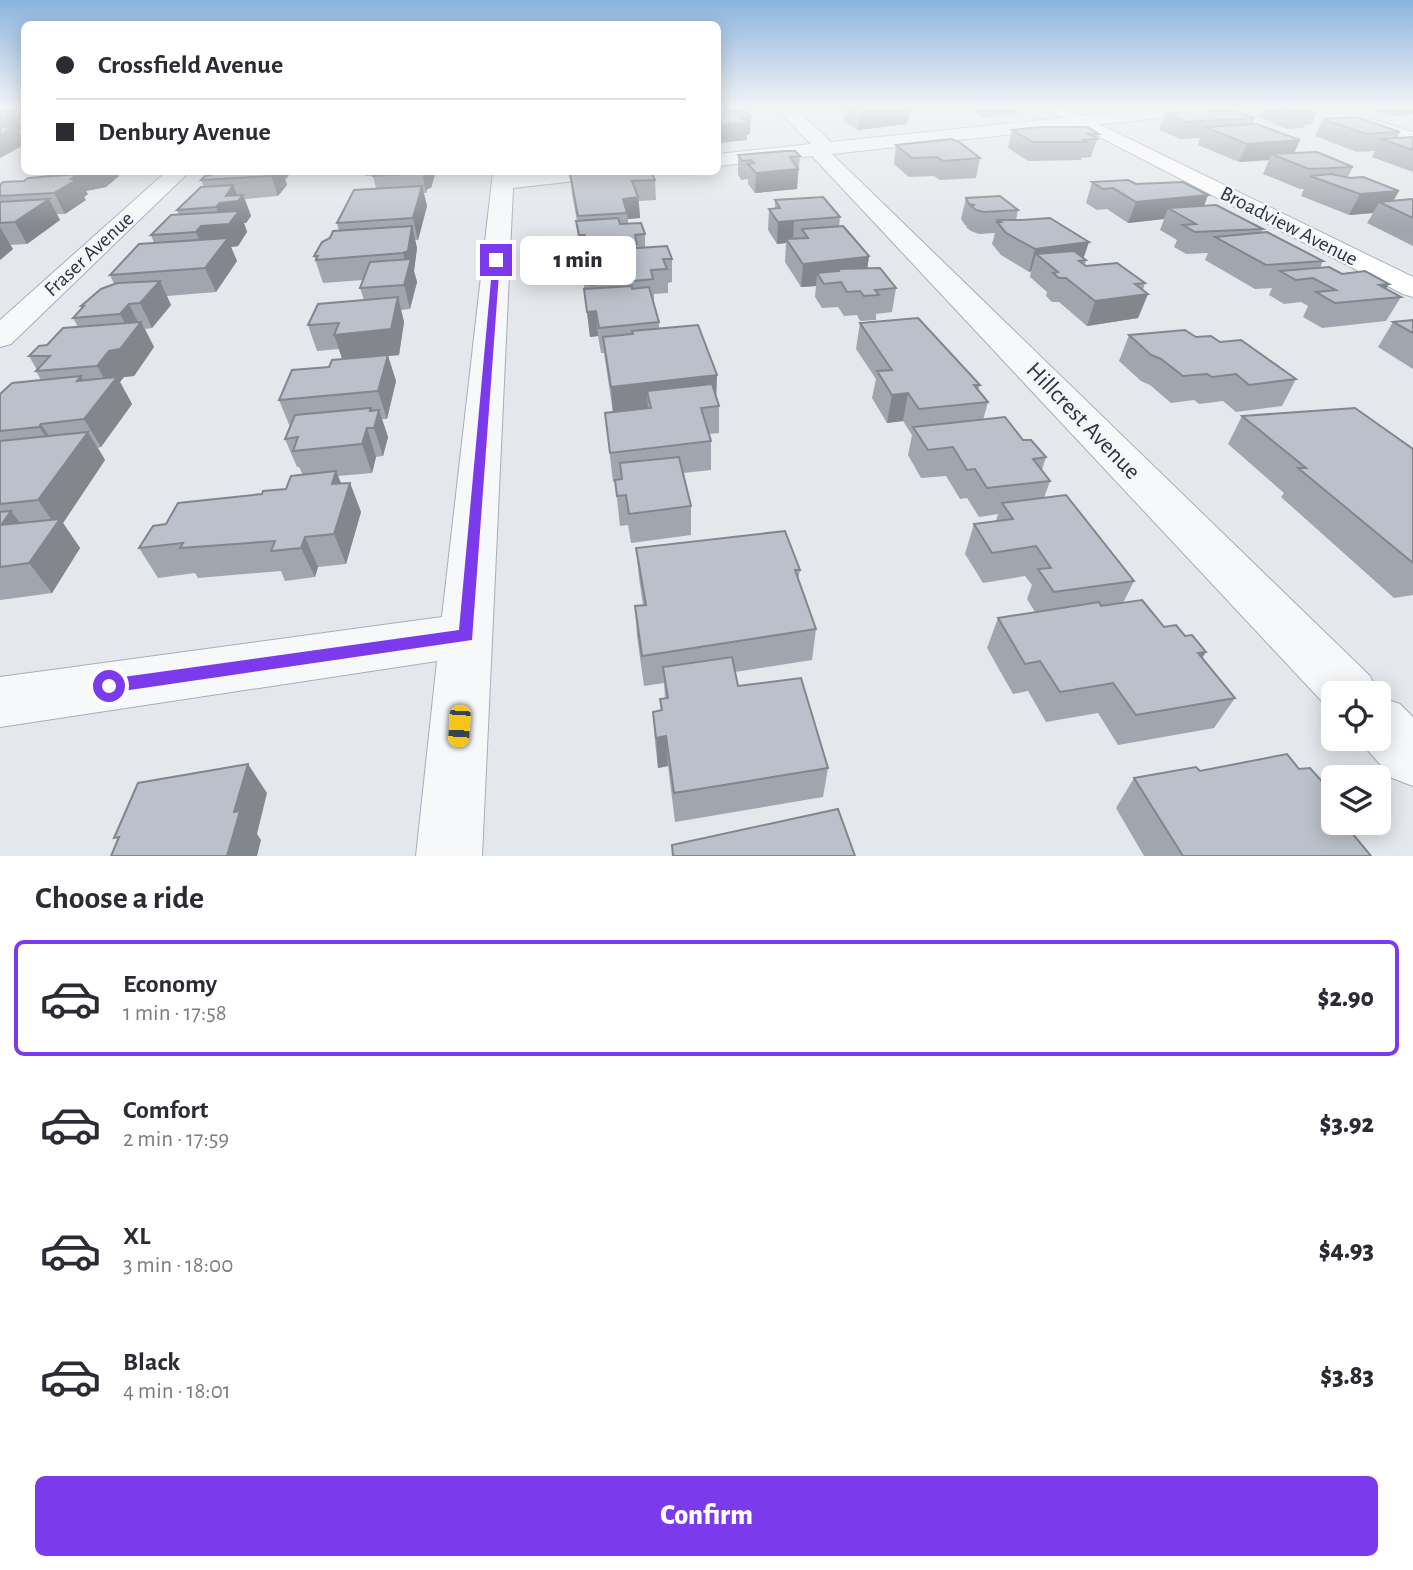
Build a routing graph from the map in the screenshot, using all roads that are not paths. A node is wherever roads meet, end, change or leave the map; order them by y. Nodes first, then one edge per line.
1 (831, 148) edge
2 (1134, 148) edge
3 (821, 149) junction
4 (721, 159) edge
5 (175, 175) edge
6 (543, 175) edge
7 (503, 177) edge
8 (1413, 288) edge
9 (0, 337) edge
10 (467, 635) junction
11 (1338, 681) edge
12 (0, 702) edge
13 (1391, 735) edge
14 (1413, 758) edge
15 (449, 856) edge

1 - 3 street
2 - 8 street, Broadview Avenue
3 - 4 street
3 - 11 street, Hillcrest Avenue
5 - 9 street, Fraser Avenue
6 - 7 street
7 - 10 street
10 - 12 street
10 - 15 street
13 - 14 street

